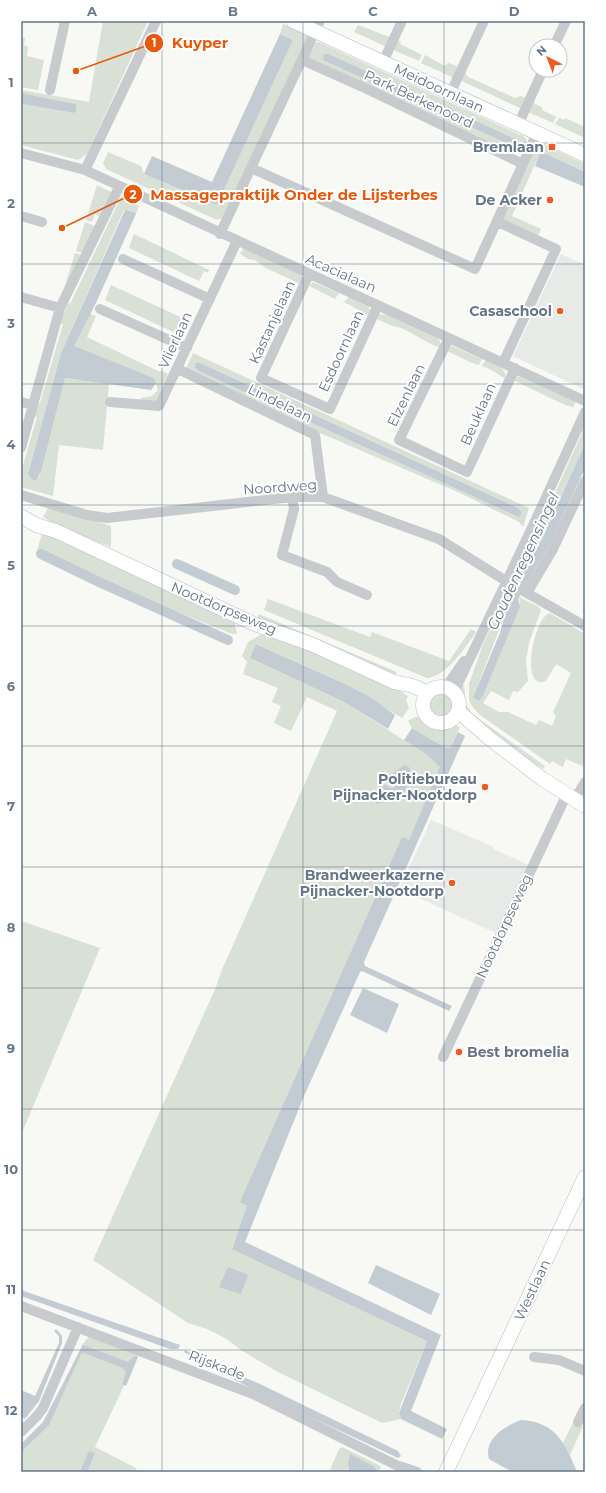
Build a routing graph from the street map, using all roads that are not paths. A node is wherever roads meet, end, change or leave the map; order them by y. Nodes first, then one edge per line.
1 (65, 21) edge
2 (156, 21) edge
3 (293, 21) edge
4 (402, 21) edge
5 (484, 21) edge
6 (566, 21) edge
7 (317, 26) edge
8 (558, 38) edge
9 (302, 60) junction
10 (383, 62) junction
11 (539, 78) edge
12 (50, 90) dead end
13 (450, 94) junction
14 (518, 124) junction
15 (537, 133) junction
16 (21, 153) edge
17 (585, 155) edge
18 (523, 164) junction
19 (252, 168) junction
20 (85, 170) junction
21 (119, 187) junction
22 (21, 216) edge
23 (42, 222) dead end
24 (498, 222) junction
25 (220, 234) junction
26 (237, 241) junction
27 (123, 259) dead end
28 (309, 274) junction
29 (21, 297) edge
30 (210, 299) junction
31 (378, 305) junction
32 (60, 308) junction
33 (100, 309) dead end
34 (448, 338) junction
35 (187, 348) junction
36 (503, 363) junction
37 (515, 368) junction
38 (178, 369) junction
39 (585, 401) edge
40 (21, 402) edge
41 (110, 402) dead end
42 (34, 405) junction
43 (330, 409) joint
44 (585, 412) edge
45 (21, 448) edge
46 (467, 472) joint
47 (585, 481) edge
48 (21, 495) edge
49 (292, 497) junction
50 (323, 498) junction
51 (21, 511) edge
52 (21, 516) edge
53 (56, 531) junction
54 (506, 581) junction
55 (522, 590) junction
56 (367, 595) dead end
57 (585, 626) edge
58 (450, 690) junction
59 (426, 697) junction
60 (455, 715) junction
61 (585, 782) edge
62 (578, 799) edge
63 (443, 1057) dead end
64 (585, 1177) edge
65 (21, 1306) edge
66 (78, 1327) junction
67 (534, 1357) dead end
68 (585, 1371) edge
69 (479, 1402) junction
70 (585, 1408) edge
71 (578, 1422) dead end
72 (21, 1432) edge
73 (396, 1465) junction
74 (403, 1472) edge
75 (417, 1472) edge
76 (446, 1472) edge
77 (456, 1472) edge

1 - 12 street
2 - 20 street
3 - 7 main road, Meidoornlaan
4 - 10 street
5 - 13 street
6 - 8 street
7 - 9 street
7 - 10 main road, Meidoornlaan
9 - 18 street, Park Berkenoord
9 - 19 street
10 - 13 main road, Meidoornlaan
11 - 14 street
13 - 14 main road, Meidoornlaan
14 - 15 main road, Meidoornlaan
15 - 17 main road, Meidoornlaan
15 - 18 street
16 - 20 street, Acacialaan
18 - 24 street
19 - 24 street
19 - 25 street
20 - 21 street, Acacialaan
21 - 25 street, Acacialaan
21 - 32 street
22 - 23 street
24 - 36 street
25 - 26 street, Acacialaan
26 - 28 street, Acacialaan
26 - 30 street, Vlierlaan
27 - 30 street
28 - 31 street, Acacialaan
28 - 43 street, Kastanjelaan
29 - 32 street
30 - 35 street, Vlierlaan
31 - 34 street, Acacialaan
31 - 43 street, Esdoornlaan
32 - 42 street
33 - 35 street
34 - 36 street, Acacialaan
34 - 46 street, Elzenlaan
35 - 38 street, Vlierlaan
36 - 37 street, Acacialaan
37 - 39 street, Acacialaan
37 - 46 street, Beuklaan
38 - 41 street, Vlierlaan
38 - 50 street, Lindelaan
40 - 42 street
42 - 45 street
44 - 54 street
47 - 55 street
48 - 49 street, Noordweg
49 - 50 street, Noordweg
49 - 56 street
50 - 54 street, Noordweg
51 - 53 main road, Nootdorpseweg
52 - 53 main road, Nootdorpseweg
53 - 59 main road, Nootdorpseweg
54 - 55 street, Noordweg
54 - 58 street
55 - 57 street, Noordweg
58 - 59 main road
58 - 60 main road
59 - 60 main road
60 - 62 main road
61 - 62 street, Nootdorpseweg
62 - 63 street, Nootdorpseweg
64 - 69 main road, Westlaan
65 - 66 street, Rijskade
66 - 72 street
66 - 73 street, Rijskade
67 - 68 street
69 - 76 main road, Westlaan
69 - 77 main road, Westlaan
70 - 71 street
73 - 74 street, Rijskade
73 - 75 street, Rijskade

